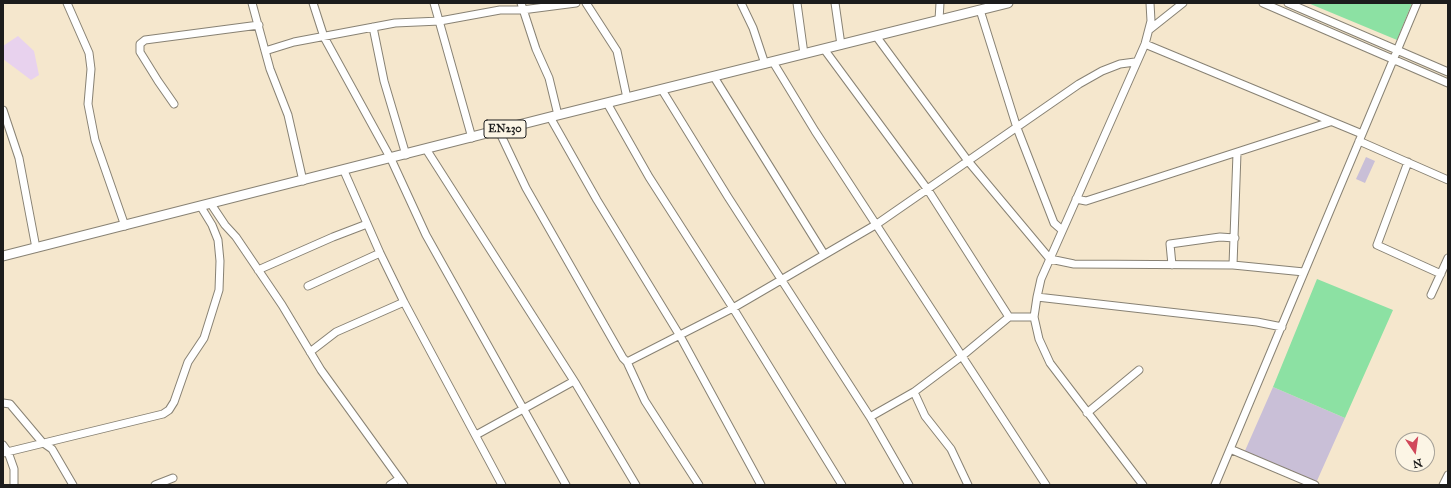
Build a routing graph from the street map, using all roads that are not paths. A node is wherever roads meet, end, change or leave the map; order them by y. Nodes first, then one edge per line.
1 (67, 3) edge
2 (252, 3) edge
3 (313, 3) edge
4 (434, 3) edge
5 (576, 3) edge
6 (586, 3) edge
7 (741, 3) edge
8 (797, 3) edge
9 (835, 3) edge
10 (940, 3) edge
11 (1008, 3) edge
12 (1150, 3) edge
13 (1183, 3) edge
14 (1263, 3) edge
15 (1288, 3) edge
16 (1417, 3) edge
17 (1273, 4) edge
18 (522, 7) edge
19 (980, 10) junction
20 (939, 20) junction
21 (440, 21) junction
22 (259, 25) junction
23 (373, 27) junction
24 (1149, 30) junction
25 (876, 36) junction
26 (324, 37) junction
27 (1145, 44) junction
28 (841, 45) junction
29 (824, 49) junction
30 (1397, 50) junction
31 (265, 51) junction
32 (804, 54) junction
33 (1393, 59) junction
34 (1135, 62) junction
35 (769, 63) junction
36 (1448, 72) edge
37 (714, 77) junction
38 (1448, 83) edge
39 (662, 90) junction
40 (627, 98) junction
41 (608, 103) junction
42 (174, 104) dead end
43 (3, 110) edge
44 (554, 116) junction
45 (4, 119) edge
46 (1330, 122) junction
47 (1017, 128) junction
48 (499, 131) junction
49 (472, 138) junction
50 (1360, 138) junction
51 (426, 149) junction
52 (1237, 153) junction
53 (406, 155) junction
54 (391, 159) junction
55 (968, 161) junction
56 (1408, 162) junction
57 (344, 171) junction
58 (1448, 180) edge
59 (303, 181) junction
60 (928, 190) junction
61 (1076, 199) junction
62 (212, 204) junction
63 (201, 207) junction
64 (368, 224) junction
65 (877, 224) junction
66 (125, 226) junction
67 (1062, 230) junction
68 (1235, 238) junction
69 (36, 248) junction
70 (380, 252) junction
71 (824, 254) junction
72 (3, 256) edge
73 (1448, 258) edge
74 (1050, 259) junction
75 (1172, 265) junction
76 (1234, 265) junction
77 (258, 270) junction
78 (1304, 272) junction
79 (1441, 274) junction
80 (782, 280) junction
81 (308, 286) dead end
82 (1431, 295) dead end
83 (1036, 297) junction
84 (404, 302) junction
85 (733, 308) junction
86 (1009, 317) junction
87 (1034, 317) junction
88 (1282, 327) junction
89 (680, 336) junction
90 (310, 352) junction
91 (962, 356) junction
92 (627, 362) junction
93 (1139, 370) dead end
94 (574, 381) junction
95 (914, 392) junction
96 (3, 403) edge
97 (522, 408) junction
98 (1087, 413) junction
99 (870, 417) junction
100 (476, 435) junction
101 (42, 442) junction
102 (3, 445) edge
103 (1230, 449) junction
104 (6, 452) edge
105 (1448, 475) edge
106 (173, 478) dead end
107 (399, 479) junction
108 (14, 485) edge
109 (73, 485) edge
110 (155, 485) edge
111 (390, 485) edge
112 (404, 485) edge
113 (502, 485) edge
114 (566, 485) edge
115 (636, 485) edge
116 (699, 485) edge
117 (762, 485) edge
118 (842, 485) edge
119 (909, 485) edge
120 (968, 485) edge
121 (1046, 485) edge
122 (1143, 485) edge
123 (1215, 485) edge
124 (1315, 485) edge
125 (1443, 485) edge

1 - 66 street
2 - 22 street
3 - 26 street
4 - 21 street
5 - 18 street
6 - 40 street
7 - 35 street
8 - 32 street
9 - 28 street
10 - 20 street
11 - 19 main road, EN230
12 - 24 street
13 - 24 street
14 - 17 street
15 - 30 street
16 - 30 street
17 - 33 street
18 - 21 street
18 - 44 street
19 - 20 main road, EN230
19 - 47 street
20 - 25 main road, EN230
21 - 23 street
21 - 49 street
22 - 31 street
22 - 42 street
23 - 26 street
23 - 53 street
24 - 27 street
25 - 28 main road, EN230
25 - 55 street
26 - 31 street
26 - 54 street
27 - 34 street
27 - 46 street
28 - 29 main road, EN230
29 - 32 main road, EN230
29 - 60 street
30 - 33 street
30 - 36 street
31 - 59 street
32 - 35 main road, EN230
33 - 38 street
33 - 50 street
34 - 47 street
34 - 61 street
35 - 37 main road, EN230
35 - 65 street
37 - 39 main road, EN230
37 - 71 street
39 - 40 main road, EN230
39 - 80 street
40 - 41 main road, EN230
41 - 44 main road, EN230
41 - 85 street
43 - 45 street
44 - 48 main road, EN230
44 - 89 street
45 - 69 street
46 - 50 street
46 - 52 street
47 - 55 street
47 - 67 street
48 - 49 main road, EN230
48 - 92 street
49 - 51 main road, EN230
50 - 56 street
50 - 78 street
51 - 53 main road, EN230
51 - 94 street
52 - 61 street
52 - 68 street
53 - 54 main road, EN230
54 - 57 main road, EN230
54 - 97 street
55 - 60 street
55 - 74 street
56 - 58 street
56 - 79 street
57 - 59 main road, EN230
57 - 64 street
59 - 62 main road, EN230
60 - 65 street
60 - 86 street
61 - 67 street
62 - 63 main road, EN230
62 - 77 street
63 - 66 main road, EN230
63 - 101 street
64 - 70 street
64 - 77 street
65 - 71 street
65 - 91 street
66 - 69 main road, EN230
67 - 74 street
68 - 75 street
68 - 76 street
69 - 72 main road, EN230
70 - 81 street
70 - 84 street
71 - 80 street
73 - 79 street
74 - 75 street
74 - 83 street
75 - 76 street
76 - 78 street
77 - 90 street
78 - 88 street
79 - 82 street
80 - 85 street
80 - 99 street
83 - 87 street
83 - 88 street
84 - 90 street
84 - 100 street
85 - 89 street
85 - 118 street
86 - 87 street
86 - 91 street
87 - 98 street
88 - 103 street
89 - 92 street
89 - 117 street
90 - 107 street
91 - 95 street
91 - 121 street
92 - 116 street
93 - 98 street
94 - 97 street
94 - 115 street
95 - 99 street
95 - 120 street
96 - 101 street
97 - 100 street
97 - 114 street
98 - 122 street
99 - 119 street
100 - 113 street
101 - 104 street
101 - 109 street
102 - 104 street
103 - 123 street
103 - 124 street
104 - 108 street
105 - 125 street
106 - 110 street
107 - 111 street
107 - 112 street

